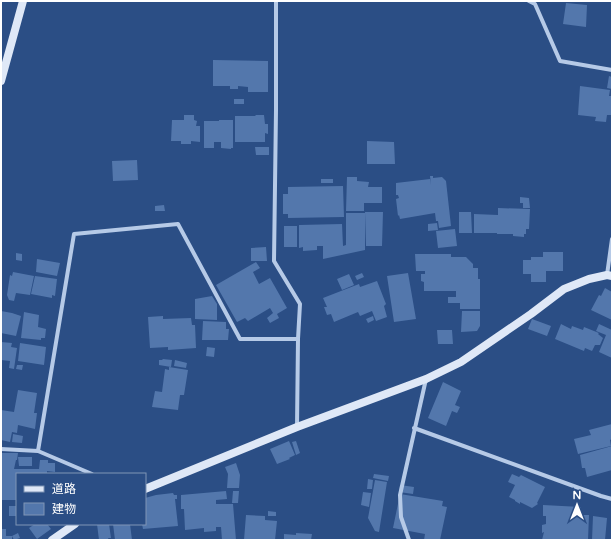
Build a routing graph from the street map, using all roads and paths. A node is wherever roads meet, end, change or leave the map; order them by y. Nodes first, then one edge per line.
1 (23, 1) edge
2 (276, 1) edge
3 (529, 1) edge
4 (612, 70) edge
5 (1, 81) edge
6 (612, 239) edge
7 (609, 276) edge
8 (298, 339) junction
9 (426, 379) junction
10 (296, 426) junction
11 (414, 428) junction
12 (1, 449) edge
13 (38, 451) junction
14 (90, 473) edge
15 (146, 489) edge
16 (612, 498) edge
17 (74, 525) edge
18 (52, 540) edge
19 (409, 540) edge

1 - 5 street
2 - 8 street
3 - 4 street
6 - 7 street
7 - 9 street
8 - 10 street
8 - 13 street
9 - 10 street
9 - 11 street
10 - 15 street
11 - 16 street
11 - 19 street
12 - 13 street
13 - 14 street
17 - 18 street

